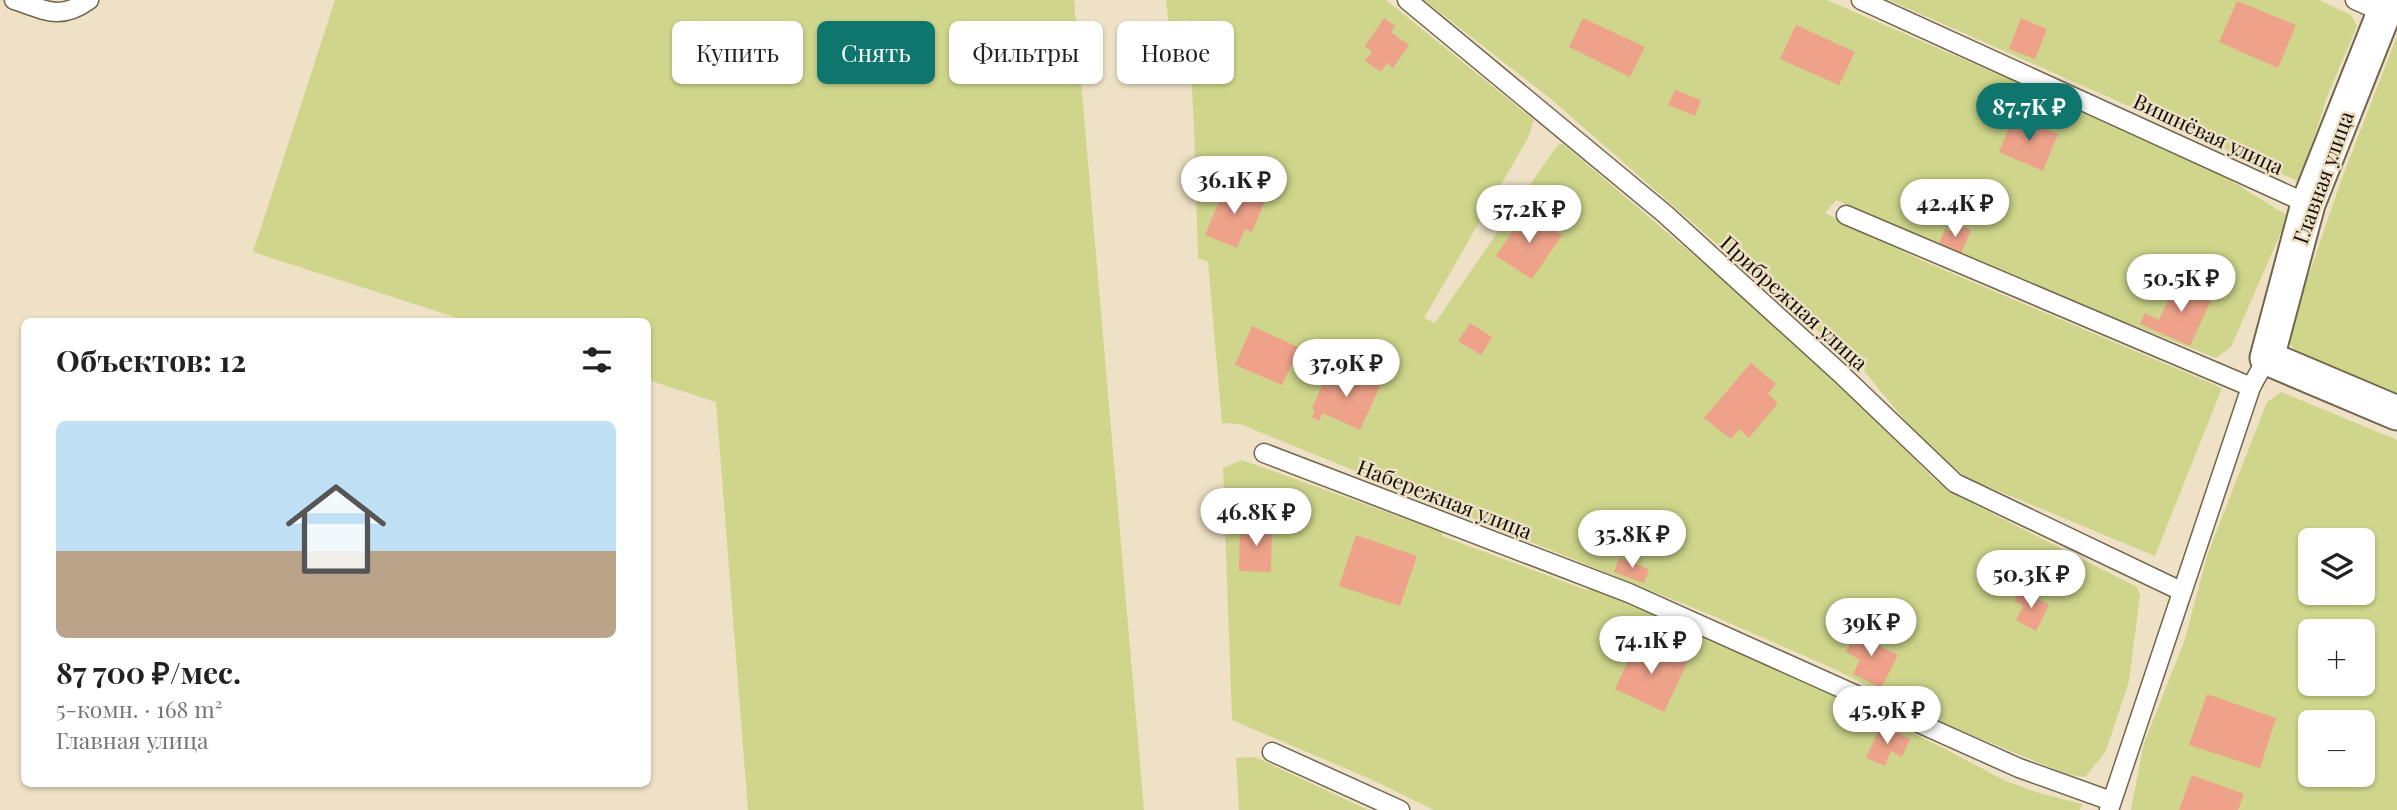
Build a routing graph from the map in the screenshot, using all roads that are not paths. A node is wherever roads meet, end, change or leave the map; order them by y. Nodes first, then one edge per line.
1 (14, 0) edge
2 (89, 0) edge
3 (1408, 0) edge
4 (1861, 0) edge
5 (2376, 4) edge
6 (2308, 204) junction
7 (1846, 215) dead end
8 (2267, 358) junction
9 (2251, 387) junction
10 (2397, 413) edge
11 (1264, 453) dead end
12 (2181, 591) junction
13 (1272, 752) dead end
14 (2110, 806) edge
15 (1401, 810) edge

1 - 2 lane
3 - 12 lane, Прибрежная улица
4 - 6 lane, Вишнёвая улица
5 - 6 street, Главная улица
6 - 8 street, Главная улица
7 - 9 lane
8 - 9 lane
8 - 10 street
9 - 12 lane
11 - 14 lane, Набережная улица
12 - 14 lane
13 - 15 lane

